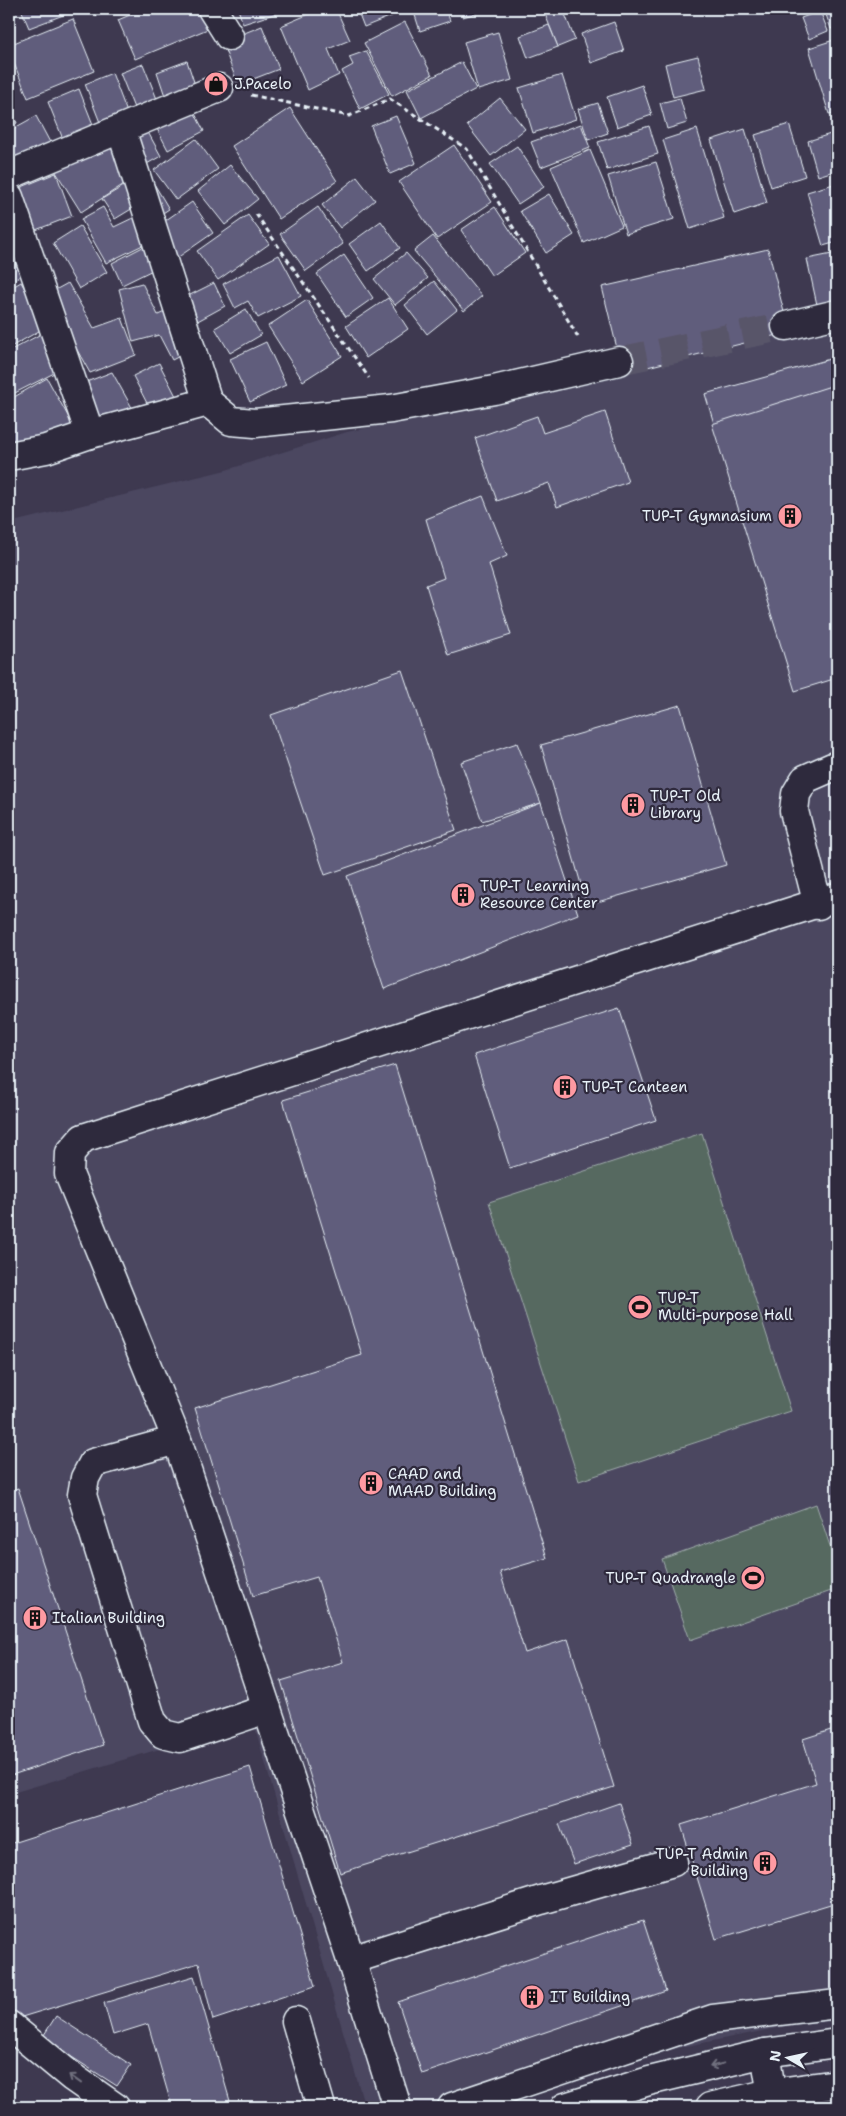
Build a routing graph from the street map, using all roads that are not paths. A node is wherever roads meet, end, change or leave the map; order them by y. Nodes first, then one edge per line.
1 (212, 9) edge
2 (229, 36) dead end
3 (219, 88) road end
4 (121, 128) junction
5 (9, 174) edge
6 (9, 197) edge
7 (837, 314) edge
8 (786, 326) tunnel mouth
9 (607, 364) tunnel mouth
10 (208, 402) junction
11 (90, 434) junction
12 (9, 456) edge
13 (837, 765) edge
14 (828, 901) edge
15 (177, 1440) junction
16 (267, 1709) junction
17 (672, 1862) dead end
18 (351, 1960) junction
19 (837, 2004) edge
20 (296, 2021) dead end
21 (9, 2025) edge
22 (837, 2043) edge
23 (765, 2053) junction
24 (837, 2084) edge
25 (773, 2100) edge
26 (115, 2107) edge
27 (321, 2107) edge
28 (398, 2107) edge
29 (452, 2107) edge
30 (565, 2107) edge
31 (710, 2107) edge

1 - 2 street
3 - 4 street
4 - 5 street
4 - 10 street
6 - 11 street
7 - 8 street
9 - 10 street
10 - 11 street
11 - 12 street
13 - 14 street
14 - 15 street
15 - 16 street
15 - 16 street
16 - 18 street
17 - 18 street
18 - 28 street
19 - 29 street
20 - 27 street
26 -> 21 street
22 - 23 street
23 - 25 street
23 -> 30 street
24 - 25 street
25 - 31 street

